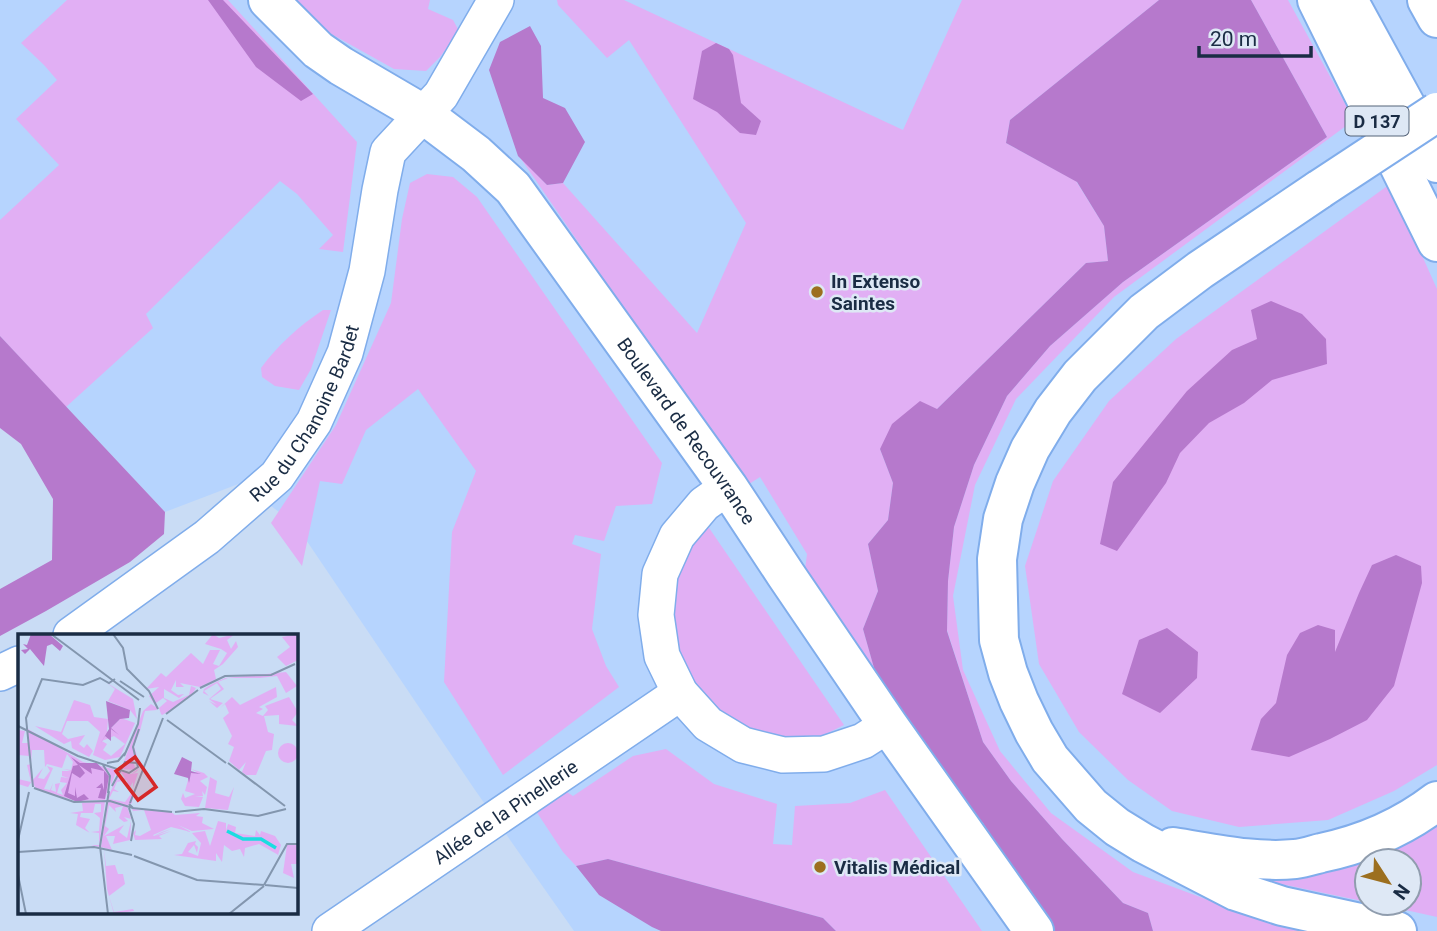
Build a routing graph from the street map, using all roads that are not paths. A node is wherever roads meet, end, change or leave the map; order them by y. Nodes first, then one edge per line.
1 (268, 0) edge
2 (496, 0) edge
3 (1317, 0) edge
4 (1348, 0) edge
5 (1427, 0) edge
6 (1437, 18) edge
7 (1437, 112) edge
8 (423, 114) junction
9 (1437, 163) edge
10 (1437, 242) edge
11 (728, 487) junction
12 (72, 634) edge
13 (18, 664) edge
14 (0, 673) edge
15 (680, 693) junction
16 (888, 725) junction
17 (1437, 801) edge
18 (1143, 843) junction
19 (330, 931) edge
20 (1034, 931) edge
21 (1397, 931) edge

1 - 8 main road, Boulevard de Recouvrance
2 - 8 street, Rue du Chanoine Bardet
3 - 10 main road, D 137
4 - 9 main road, D 137
5 - 6 main road
7 - 18 main road, bridge
8 - 11 main road, Boulevard de Recouvrance
8 - 12 street, Rue du Chanoine Bardet
11 - 15 street
11 - 16 main road, Boulevard de Recouvrance
13 - 14 street
15 - 16 street
15 - 19 street, Allée de la Pinellerie
16 - 20 main road, Boulevard de Recouvrance
17 - 18 main road
18 - 21 main road

